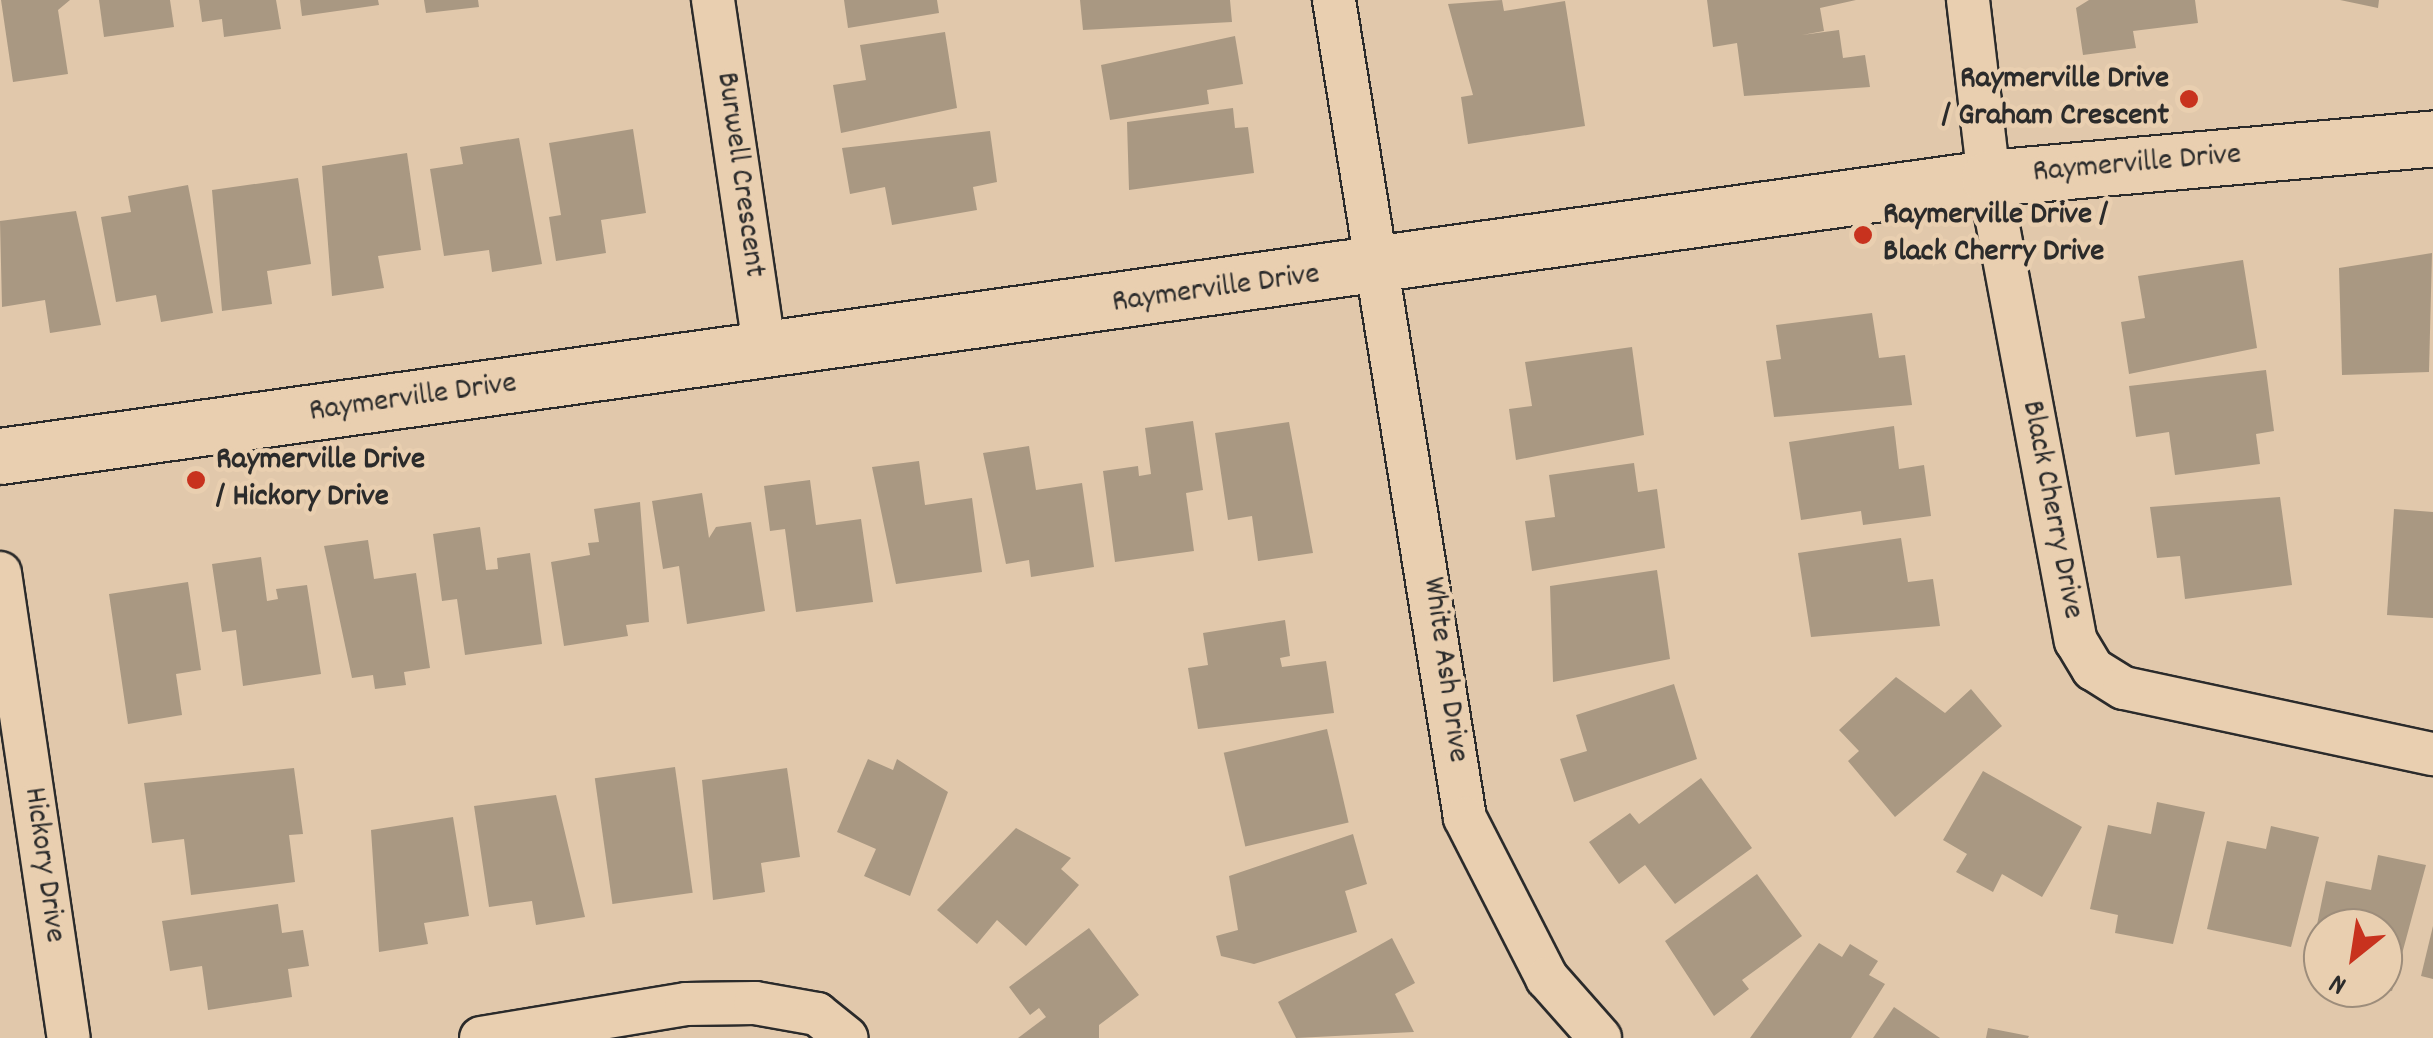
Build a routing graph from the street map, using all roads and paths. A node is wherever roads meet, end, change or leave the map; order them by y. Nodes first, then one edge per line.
1 (713, 0) edge
2 (1334, 0) edge
3 (1968, 0) edge
4 (2433, 138) edge
5 (1988, 178) junction
6 (1382, 264) junction
7 (765, 351) junction
8 (0, 456) edge
9 (0, 572) edge
10 (2433, 754) edge
11 (68, 1038) edge
12 (481, 1038) edge
13 (847, 1038) edge
14 (1600, 1038) edge

1 - 7 street, Burwell Crescent
2 - 6 street
3 - 5 street, Black Cherry Drive
4 - 5 street, Raymerville Drive
5 - 6 street, Raymerville Drive
5 - 10 street, Black Cherry Drive
6 - 7 street, Raymerville Drive
6 - 14 street, White Ash Drive
7 - 8 street, Raymerville Drive
9 - 11 street, Hickory Drive
12 - 13 street

